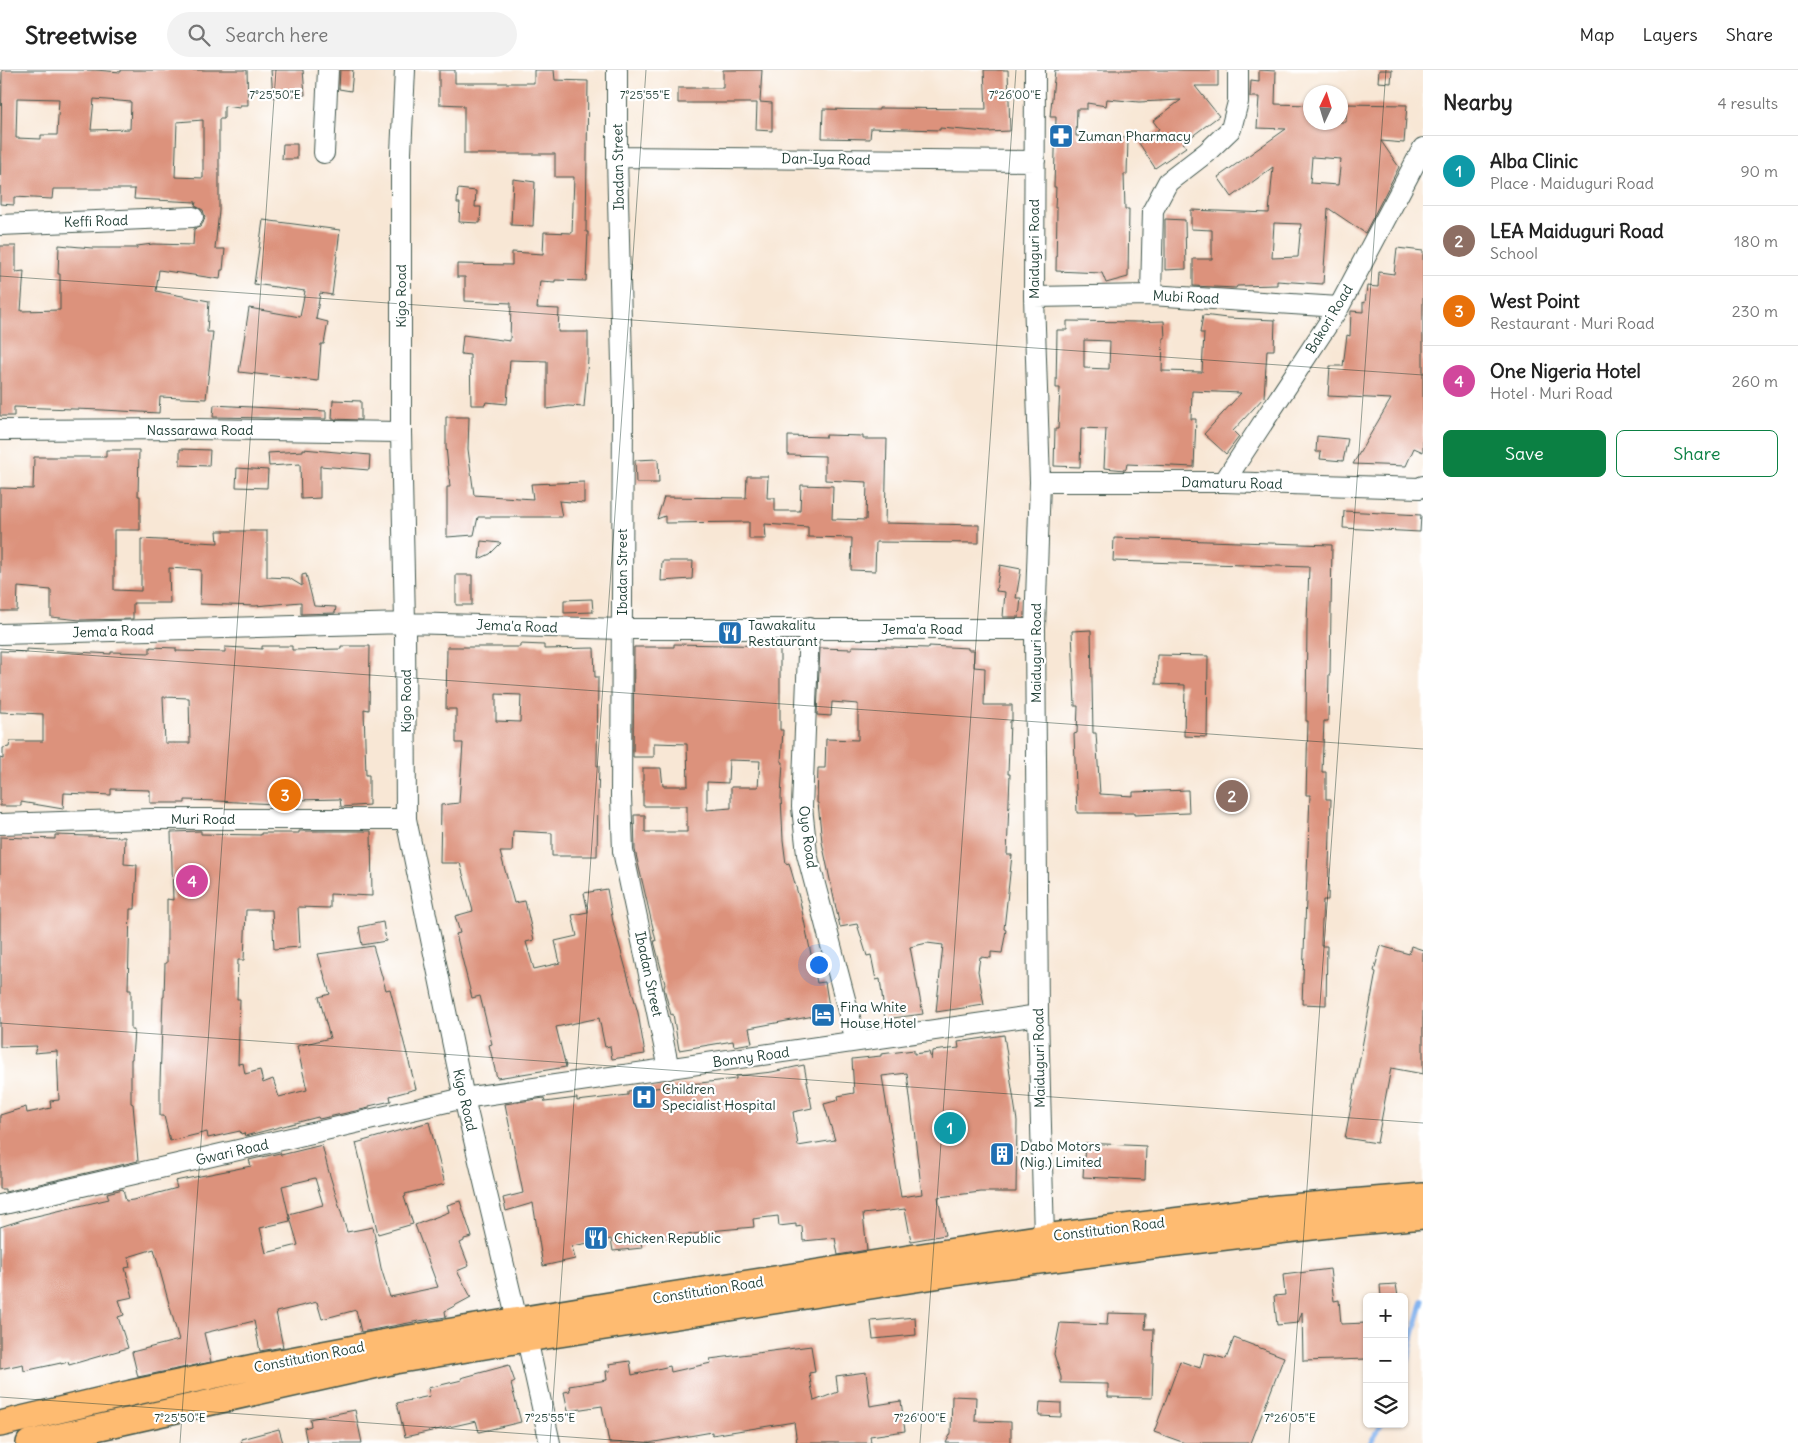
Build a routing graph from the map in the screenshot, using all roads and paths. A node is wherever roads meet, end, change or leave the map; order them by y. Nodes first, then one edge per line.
1 (328, 70) edge
2 (405, 70) edge
3 (617, 70) edge
4 (1035, 70) edge
5 (1238, 70) edge
6 (1423, 148) edge
7 (324, 153) dead end
8 (617, 157) junction
9 (1035, 161) junction
10 (193, 217) dead end
11 (0, 225) edge
12 (1151, 295) junction
13 (1034, 297) junction
14 (1338, 307) junction
15 (0, 430) edge
16 (401, 432) junction
17 (1040, 482) junction
18 (1224, 482) junction
19 (1423, 486) edge
20 (405, 623) junction
21 (809, 628) junction
22 (622, 629) junction
23 (1035, 629) junction
24 (0, 634) edge
25 (406, 819) junction
26 (0, 824) edge
27 (1038, 1015) junction
28 (856, 1041) junction
29 (669, 1069) junction
30 (464, 1098) junction
31 (0, 1205) edge
32 (1419, 1206) edge
33 (1044, 1237) junction
34 (522, 1330) junction
35 (0, 1424) edge
36 (29, 1443) edge
37 (550, 1443) edge

1 - 7 street
2 - 16 street, Kigo Road
3 - 8 street, Ibadan Street
4 - 9 street, Maiduguri Road
5 - 12 street
6 - 14 street, Bakori Road
8 - 9 street, Dan-Iya Road
8 - 22 street, Ibadan Street
9 - 13 street, Maiduguri Road
10 - 11 street, Keffi Road
12 - 13 street, Mubi Road
12 - 14 street, Mubi Road
13 - 17 street, Maiduguri Road
14 - 18 street, Bakori Road
15 - 16 street, Nassarawa Road
16 - 20 street, Kigo Road
17 - 18 street, Damaturu Road
17 - 23 street, Maiduguri Road
18 - 19 street, Damaturu Road
20 - 22 street, Jema'a Road
20 - 24 street, Jema'a Road
20 - 25 street, Kigo Road
21 - 22 street, Jema'a Road
21 - 23 street, Jema'a Road
21 - 28 street, Oyo Road
22 - 29 street, Ibadan Street
23 - 27 street, Maiduguri Road
25 - 26 street, Muri Road
25 - 30 street, Kigo Road
27 - 28 street, Bonny Road
27 - 33 street, Maiduguri Road
28 - 29 street, Bonny Road
29 - 30 street, Bonny Road
30 - 31 street, Gwari Road
30 - 34 street, Kigo Road
32 - 33 main road, Constitution Road
32 - 34 main road, Constitution Road
33 - 34 main road, Constitution Road
34 - 35 main road, Constitution Road
34 - 36 main road, Constitution Road
34 - 37 street, Kigo Road

